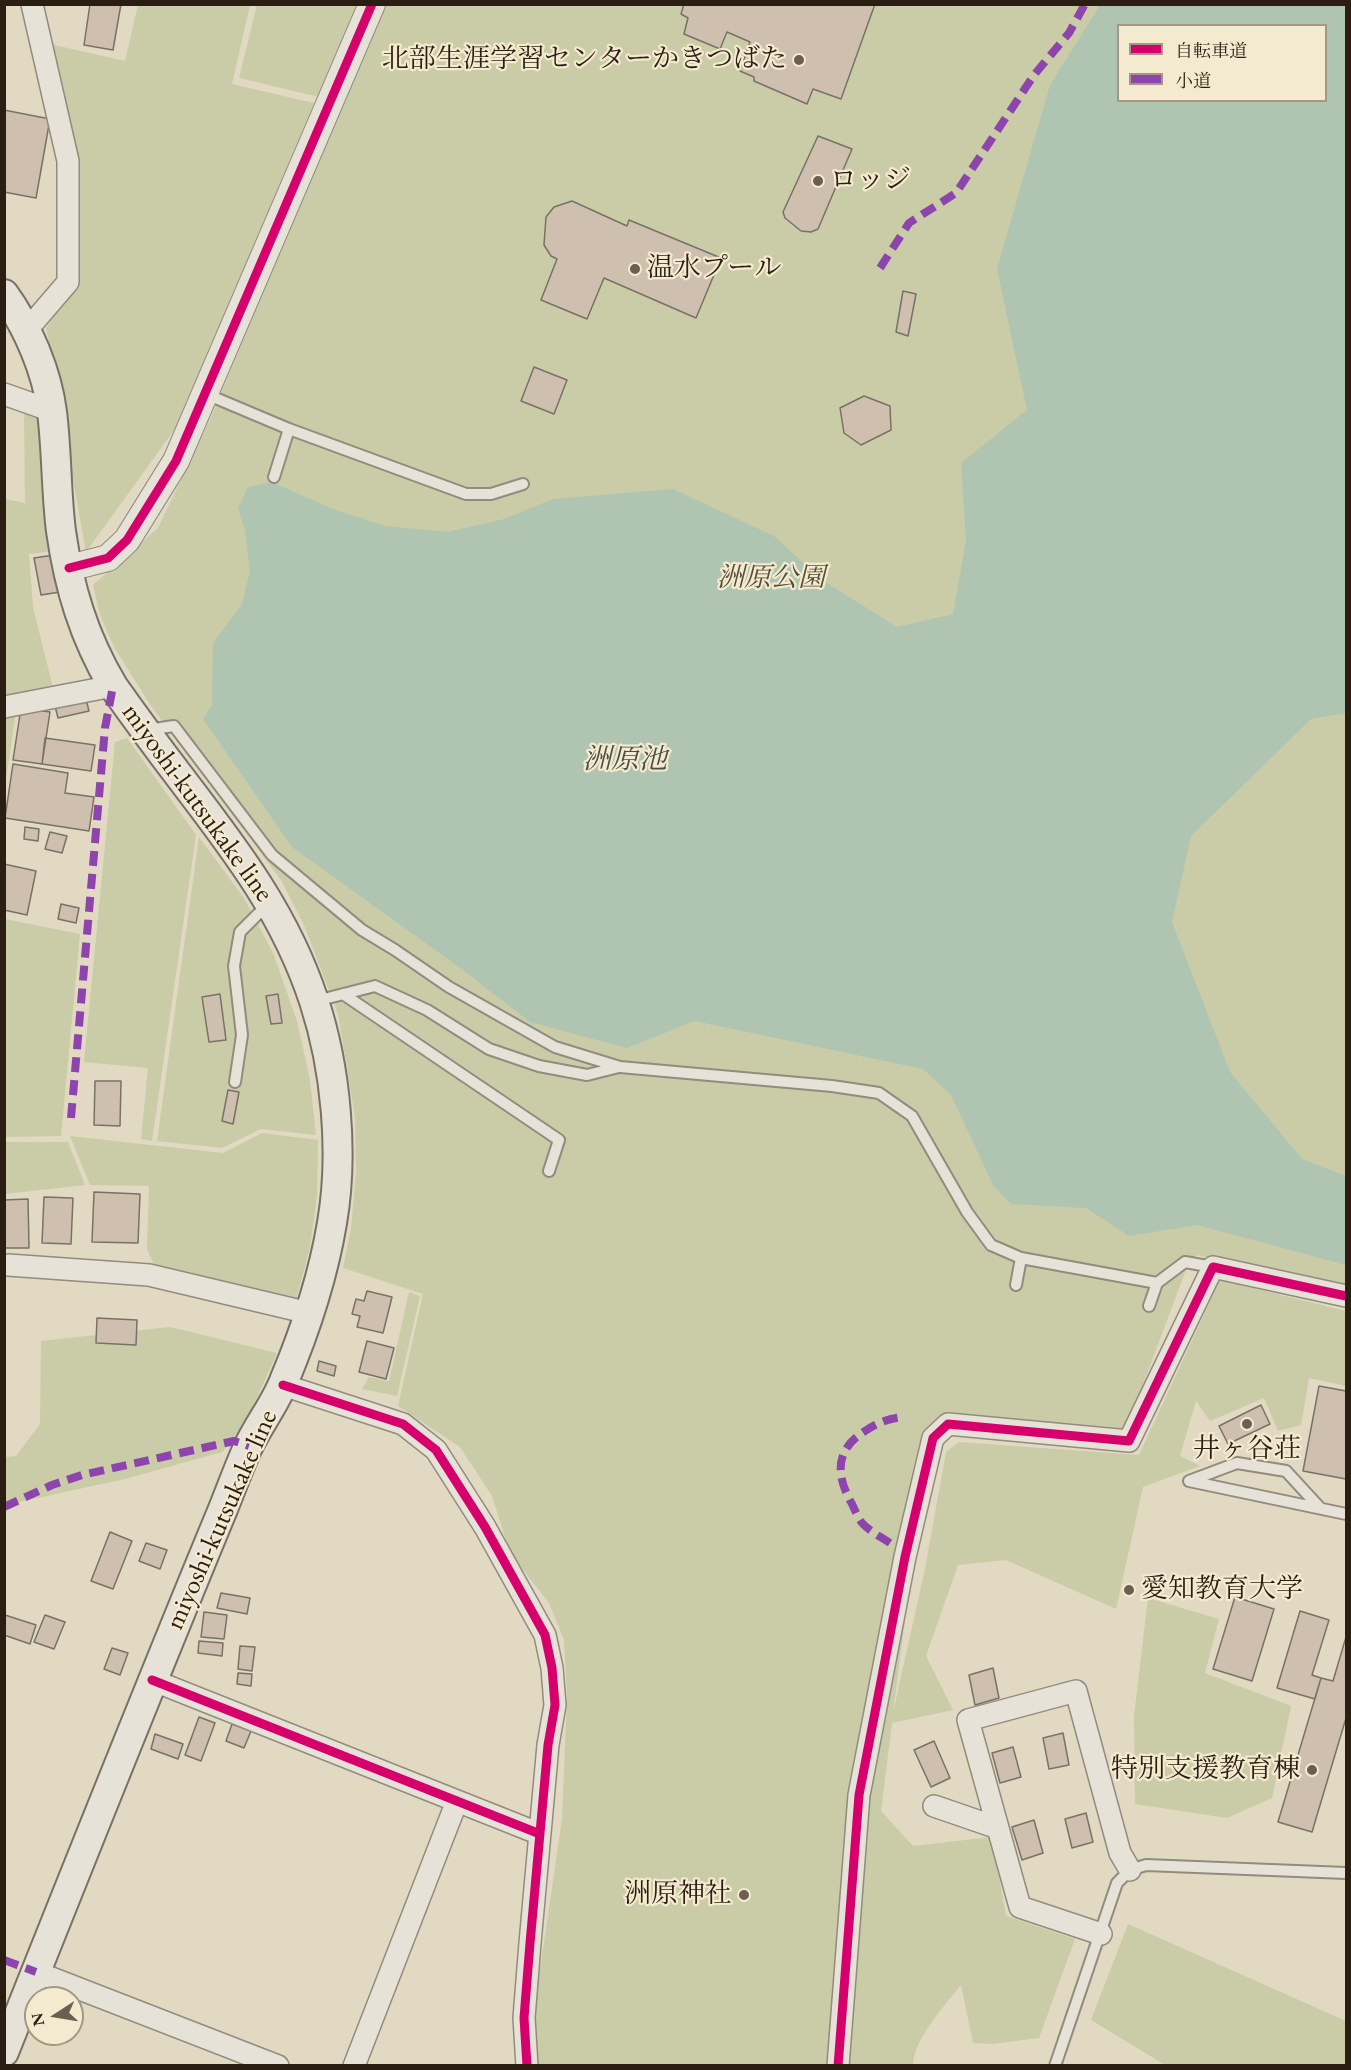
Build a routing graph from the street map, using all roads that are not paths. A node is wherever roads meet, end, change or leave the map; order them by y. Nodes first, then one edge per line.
1 (32, 4) edge
2 (372, 4) edge
3 (4, 294) edge
4 (26, 331) junction
5 (4, 394) edge
6 (206, 394) junction
7 (52, 411) junction
8 (290, 429) junction
9 (274, 477) dead end
10 (523, 484) dead end
11 (69, 568) junction
12 (113, 686) junction
13 (4, 706) edge
14 (145, 731) junction
15 (270, 902) junction
16 (343, 994) junction
17 (314, 1002) junction
18 (620, 1067) junction
19 (235, 1082) dead end
20 (549, 1171) dead end
21 (1021, 1258) junction
22 (8, 1265) dead end
23 (1213, 1267) junction
24 (1156, 1283) junction
25 (1016, 1285) dead end
26 (1347, 1296) edge
27 (1149, 1306) dead end
28 (309, 1313) junction
29 (283, 1385) junction
30 (1320, 1508) junction
31 (1347, 1514) edge
32 (152, 1680) junction
33 (457, 1801) junction
34 (934, 1806) dead end
35 (998, 1828) junction
36 (540, 1834) junction
37 (1130, 1870) junction
38 (1347, 1873) edge
39 (1101, 1934) junction
40 (36, 1972) junction
41 (4, 2052) edge
42 (278, 2066) edge
43 (354, 2066) edge
44 (527, 2066) edge
45 (838, 2066) edge
46 (1055, 2066) edge

1 - 4 street
2 - 6 street
3 - 4 main road, miyoshi-kutsukake line
4 - 7 main road, miyoshi-kutsukake line
5 - 7 street
6 - 8 lane
6 - 11 street
7 - 11 main road, miyoshi-kutsukake line
8 - 9 lane
8 - 10 lane
11 - 12 main road, miyoshi-kutsukake line
12 - 13 street
12 - 14 main road, miyoshi-kutsukake line
14 - 15 main road, miyoshi-kutsukake line
14 - 18 lane
15 - 17 main road, miyoshi-kutsukake line
15 - 19 lane
16 - 17 lane
16 - 18 lane
16 - 20 lane
17 - 28 main road, miyoshi-kutsukake line
18 - 21 lane
21 - 24 lane
21 - 25 lane
22 - 28 street
23 - 24 lane
23 - 26 street
23 - 45 street
24 - 27 lane
28 - 29 main road, miyoshi-kutsukake line
29 - 32 main road, miyoshi-kutsukake line
29 - 36 street
30 - 30 lane
30 - 31 lane
32 - 33 street
32 - 40 main road, miyoshi-kutsukake line
33 - 36 street
33 - 43 street
34 - 35 street
35 - 37 street
35 - 39 street
36 - 44 street
37 - 38 lane
37 - 39 lane
39 - 46 lane
40 - 41 main road, miyoshi-kutsukake line
40 - 42 street

